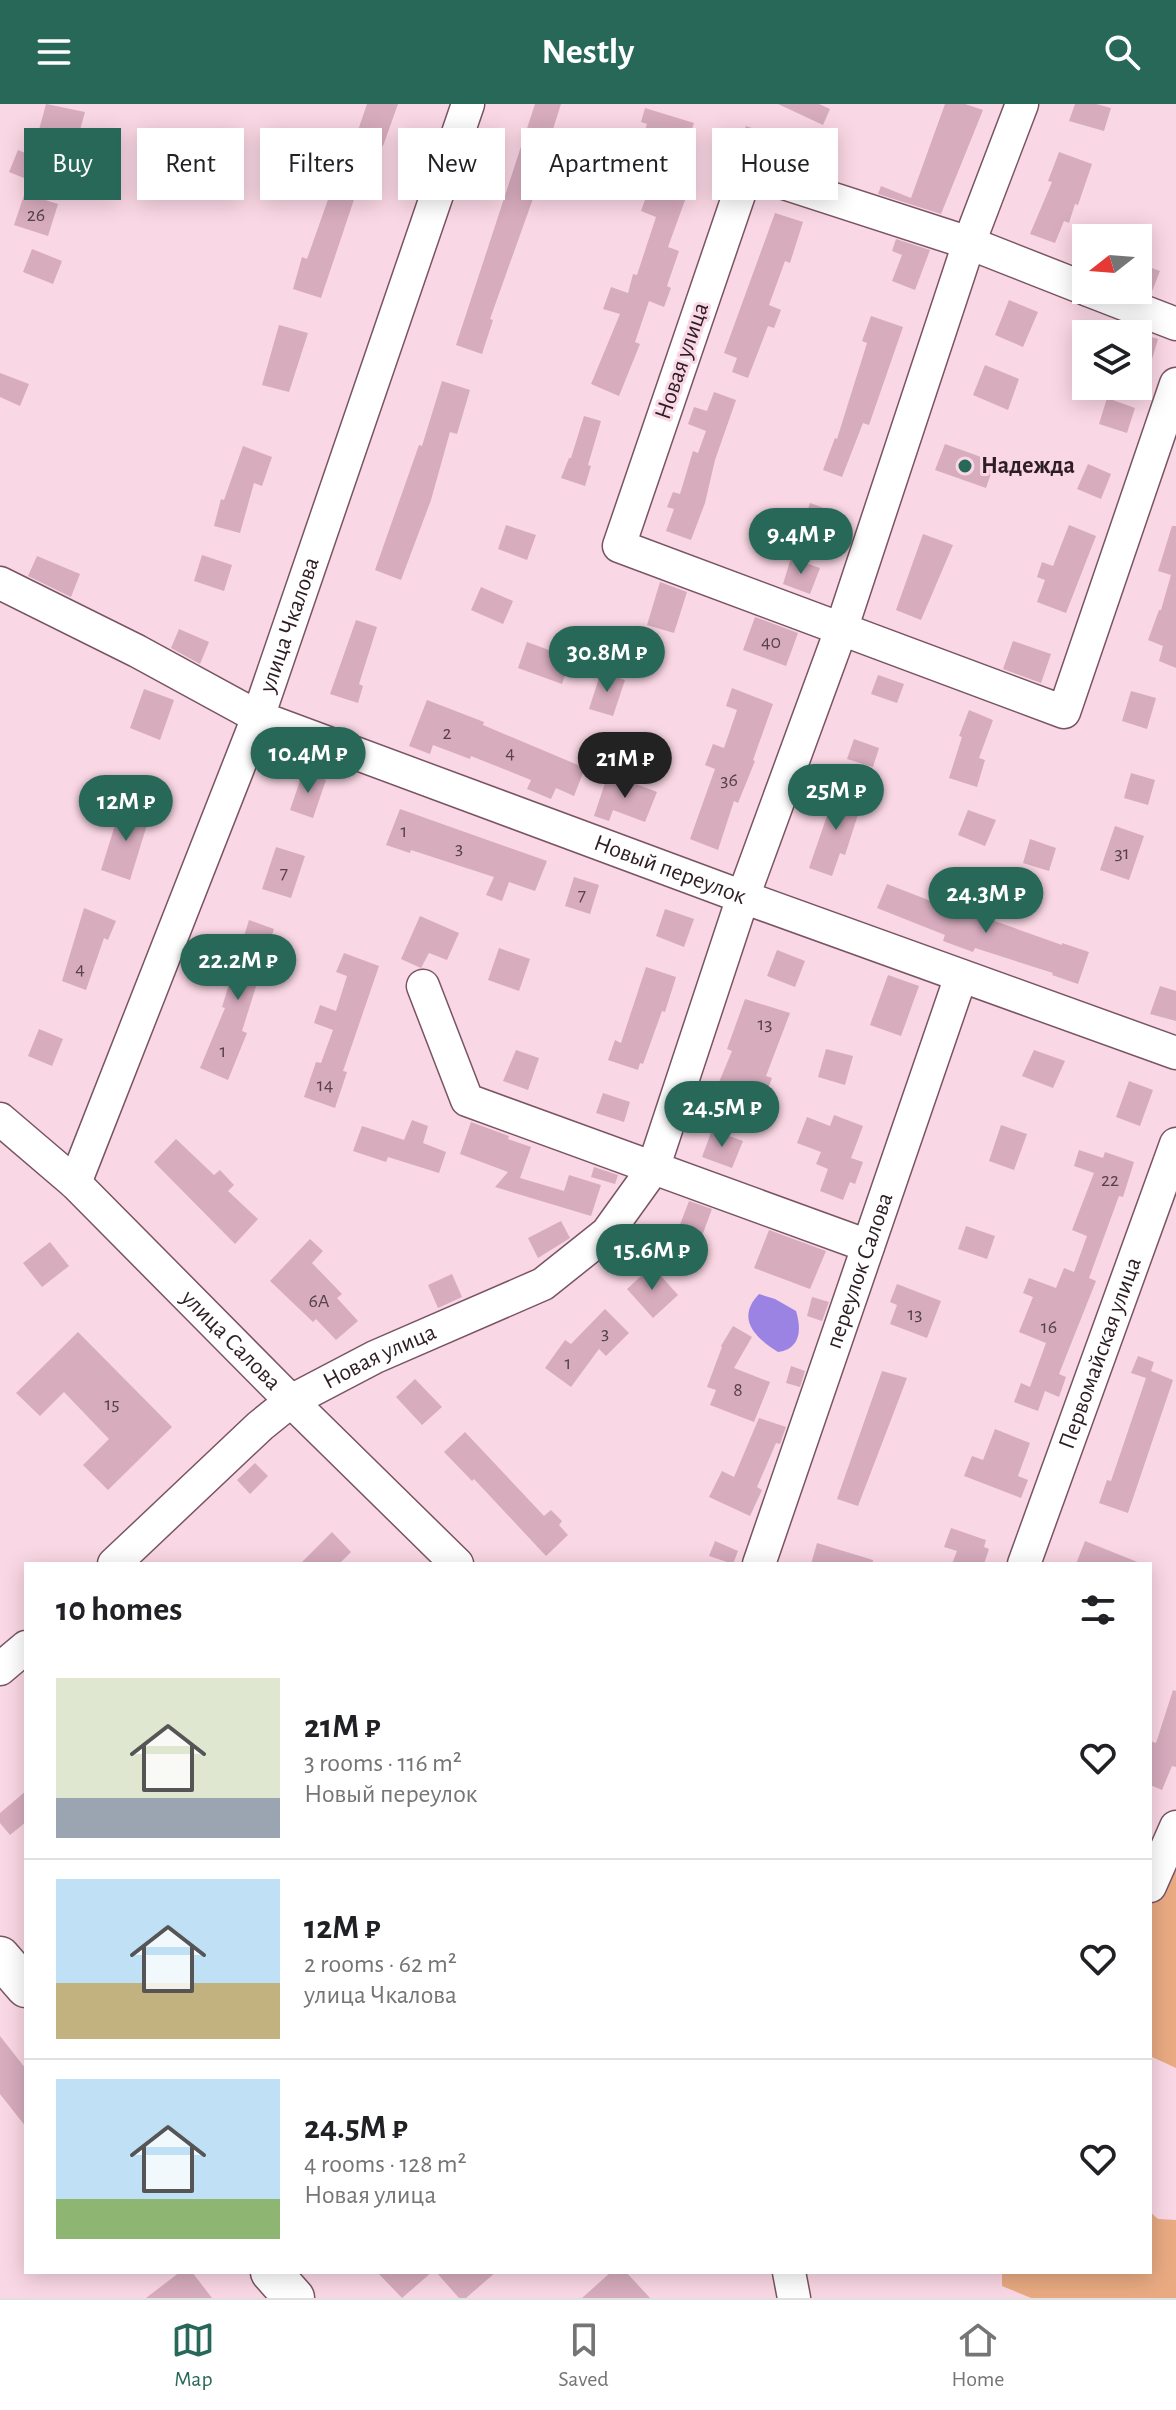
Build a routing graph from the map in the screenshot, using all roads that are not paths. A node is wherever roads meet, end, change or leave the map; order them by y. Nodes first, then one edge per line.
1 (468, 104) edge
2 (1022, 104) edge
3 (969, 243) junction
4 (1072, 284) edge
5 (1124, 304) edge
6 (1176, 324) edge
7 (1176, 384) edge
8 (0, 583) edge
9 (842, 627) junction
10 (258, 717) junction
11 (743, 897) junction
12 (961, 976) junction
13 (423, 986) dead end
14 (1176, 1053) edge
15 (0, 1119) edge
16 (1176, 1144) edge
17 (653, 1169) junction
18 (75, 1183) junction
19 (868, 1246) junction
20 (291, 1401) junction
21 (116, 1562) edge
22 (455, 1562) edge
23 (760, 1562) edge
24 (1025, 1562) edge
25 (24, 1649) edge
26 (0, 1669) edge
27 (1176, 1827) edge
28 (1152, 1881) edge
29 (0, 1957) edge
30 (24, 1985) edge
31 (273, 2274) edge
32 (294, 2298) edge

1 - 10 street, улица Чкалова
2 - 3 street, Новая улица
3 - 4 street, Новая улица
3 - 9 street, Новая улица
3 - 9 street, Новая улица
5 - 6 street, Новая улица
7 - 9 street, Новая улица
8 - 10 street, Новый переулок
9 - 11 street, Новая улица
10 - 11 street, Новый переулок
10 - 18 street, улица Чкалова
11 - 12 street, Новый переулок
11 - 17 street, Новая улица
12 - 14 street, Новый переулок
12 - 19 street, переулок Салова
13 - 17 street
15 - 18 street, улица Салова
16 - 24 street, Первомайская улица
17 - 19 street
17 - 20 street, Новая улица
18 - 20 street, улица Салова
19 - 23 street, переулок Салова
20 - 21 street, Новая улица
20 - 22 street, улица Салова
25 - 26 street
27 - 28 street
29 - 30 main road
31 - 32 main road

